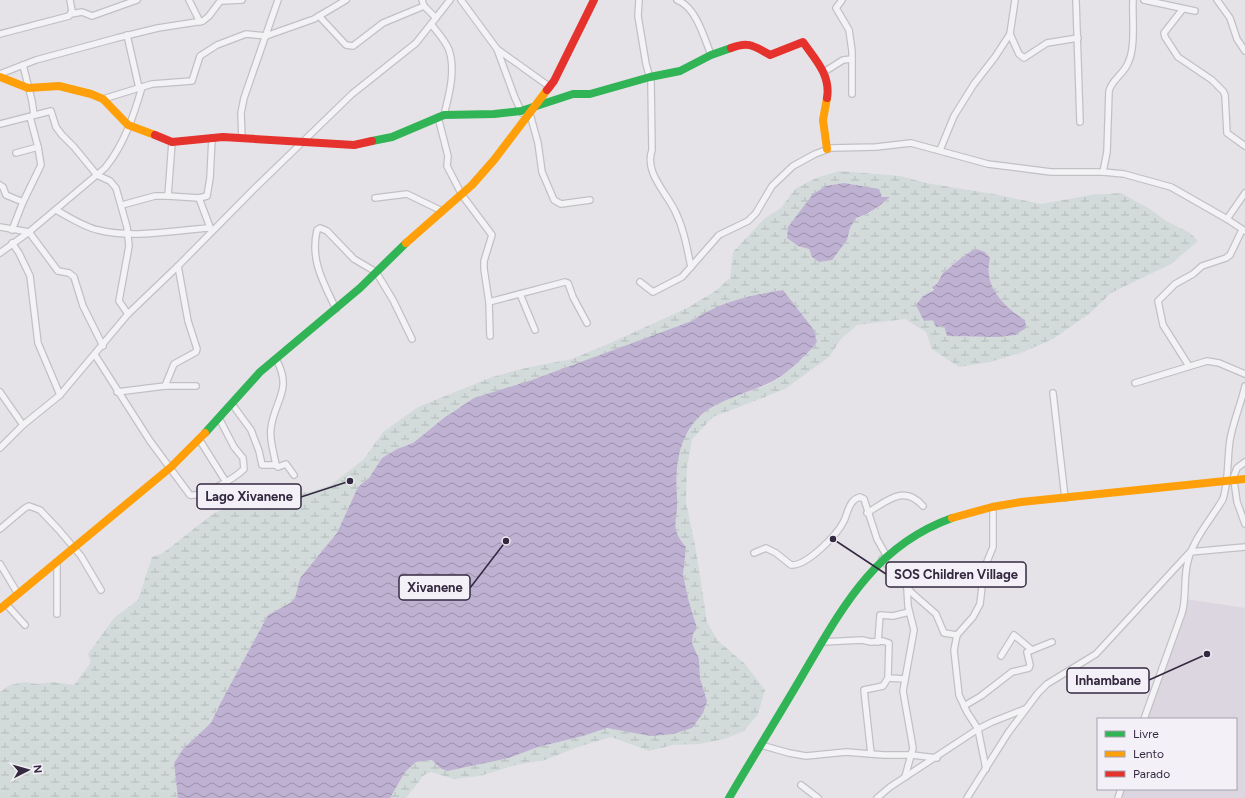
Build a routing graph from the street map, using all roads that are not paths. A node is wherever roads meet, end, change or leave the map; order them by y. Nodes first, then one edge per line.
1 (70, 0) edge
2 (137, 0) edge
3 (189, 0) edge
4 (221, 0) edge
5 (242, 0) edge
6 (278, 0) edge
7 (346, 0) edge
8 (450, 0) edge
9 (461, 0) edge
10 (594, 0) edge
11 (639, 0) edge
12 (677, 0) edge
13 (842, 0) edge
14 (1016, 0) edge
15 (1076, 0) edge
16 (1133, 0) edge
17 (1146, 0) edge
18 (1217, 0) edge
19 (423, 3) edge
20 (1182, 10) junction
21 (1196, 11) dead end
22 (71, 14) junction
23 (319, 16) junction
24 (436, 18) junction
25 (200, 22) junction
26 (431, 24) junction
27 (0, 34) edge
28 (1010, 34) junction
29 (127, 35) junction
30 (266, 36) junction
31 (1078, 38) junction
32 (497, 50) junction
33 (1245, 51) edge
34 (711, 55) junction
35 (852, 59) junction
36 (22, 65) junction
37 (824, 72) junction
38 (0, 75) edge
39 (650, 77) junction
40 (141, 87) junction
41 (550, 87) junction
42 (28, 88) junction
43 (852, 94) dead end
44 (103, 99) junction
45 (536, 107) junction
46 (521, 111) junction
47 (32, 116) junction
48 (441, 116) junction
49 (528, 117) junction
50 (1080, 122) dead end
51 (0, 124) edge
52 (128, 125) junction
53 (212, 138) junction
54 (242, 138) junction
55 (172, 142) junction
56 (303, 142) junction
57 (1245, 146) edge
58 (38, 147) junction
59 (827, 149) junction
60 (940, 150) junction
61 (16, 153) dead end
62 (1103, 172) junction
63 (97, 175) junction
64 (0, 185) edge
65 (1245, 193) edge
66 (462, 195) junction
67 (168, 196) junction
68 (199, 198) junction
69 (375, 198) dead end
70 (590, 200) dead end
71 (22, 202) junction
72 (122, 205) junction
73 (56, 210) junction
74 (442, 211) junction
75 (1228, 219) junction
76 (0, 228) edge
77 (12, 230) junction
78 (211, 230) junction
79 (1244, 230) edge
80 (29, 232) junction
81 (128, 234) junction
82 (12, 243) junction
83 (0, 253) edge
84 (178, 266) junction
85 (691, 267) junction
86 (376, 272) junction
87 (640, 282) dead end
88 (520, 294) junction
89 (489, 302) junction
90 (336, 309) junction
91 (128, 314) junction
92 (587, 323) dead end
93 (535, 330) dead end
94 (490, 336) dead end
95 (412, 339) dead end
96 (103, 346) junction
97 (95, 355) junction
98 (276, 359) junction
99 (1189, 366) junction
100 (1245, 374) edge
101 (1135, 383) dead end
102 (165, 386) junction
103 (196, 386) dead end
104 (1245, 386) edge
105 (0, 392) edge
106 (117, 392) junction
107 (1053, 393) dead end
108 (60, 395) junction
109 (232, 404) junction
110 (219, 418) junction
111 (23, 425) junction
112 (199, 439) junction
113 (0, 448) edge
114 (1245, 462) edge
115 (276, 464) junction
116 (170, 467) junction
117 (294, 475) dead end
118 (1245, 480) edge
119 (1231, 481) junction
120 (226, 482) junction
121 (1065, 498) junction
122 (923, 506) dead end
123 (993, 507) junction
124 (867, 513) junction
125 (1245, 524) edge
126 (0, 529) edge
127 (1245, 547) edge
128 (74, 548) junction
129 (1190, 552) junction
130 (754, 553) dead end
131 (884, 557) junction
132 (57, 562) junction
133 (0, 564) edge
134 (907, 588) junction
135 (101, 590) dead end
136 (18, 594) junction
137 (3, 607) edge
138 (909, 612) junction
139 (57, 614) dead end
140 (25, 625) dead end
141 (957, 635) junction
142 (822, 642) junction
143 (878, 642) junction
144 (1052, 642) dead end
145 (1032, 650) junction
146 (1001, 656) dead end
147 (888, 678) junction
148 (905, 680) junction
149 (964, 706) junction
150 (1025, 709) junction
151 (1144, 718) edge
152 (978, 729) junction
153 (761, 745) junction
154 (871, 754) junction
155 (912, 755) junction
156 (937, 758) junction
157 (986, 769) junction
158 (905, 777) junction
159 (801, 785) dead end
160 (729, 798) edge
161 (818, 798) edge
162 (877, 798) edge
163 (967, 798) edge

1 - 22 street
2 - 22 street
3 - 25 street
4 - 5 street
4 - 25 street
6 - 30 street
7 - 23 street
8 - 24 street
9 - 32 street
10 - 41 street
11 - 39 street
12 - 34 street
13 - 35 street
14 - 28 street
15 - 31 street
16 - 62 street
17 - 20 street
18 - 33 street
19 - 23 street
19 - 24 street
20 - 21 street
20 - 57 street
22 - 27 street
23 - 30 street
24 - 26 street
25 - 29 street
26 - 48 street
26 - 56 street
28 - 31 street
28 - 60 street
29 - 36 street
29 - 40 street
30 - 40 street
30 - 54 street
31 - 50 street
32 - 41 street
32 - 46 street
34 - 37 street
34 - 39 street
35 - 37 street
35 - 43 street
36 - 38 street
36 - 42 street
37 - 59 street
38 - 42 street
39 - 45 street
39 - 85 street
40 - 44 street
40 - 52 street
41 - 45 street
42 - 44 street
42 - 47 street
44 - 52 street
45 - 46 street
45 - 49 street
46 - 48 street
46 - 49 street
47 - 51 street
47 - 58 street
47 - 63 street
48 - 56 street
48 - 66 street
49 - 66 street
49 - 70 street
52 - 55 street
52 - 63 street
53 - 54 street
53 - 55 street
53 - 68 street
54 - 56 street
55 - 67 street
56 - 78 street
58 - 61 street
58 - 71 street
59 - 60 street
59 - 85 street
60 - 62 street
62 - 75 street
63 - 72 street
63 - 73 street
64 - 71 street
65 - 75 street
66 - 74 street
66 - 89 street
67 - 68 street
67 - 72 street
68 - 78 street
69 - 74 street
71 - 77 street
72 - 81 street
73 - 80 street
73 - 81 street
74 - 86 street
75 - 79 street
76 - 77 street
77 - 80 street
78 - 81 street
78 - 84 street
79 - 99 street
80 - 82 street
80 - 96 street
81 - 91 street
82 - 83 street
82 - 108 street
84 - 91 street
84 - 102 street
85 - 87 street
86 - 90 street
86 - 90 street
86 - 95 street
88 - 89 street
88 - 92 street
88 - 93 street
89 - 94 street
90 - 98 street
91 - 96 street
96 - 97 street
97 - 106 street
97 - 108 street
98 - 109 street
98 - 115 street
99 - 100 street
99 - 101 street
102 - 103 street
102 - 106 street
104 - 119 street
105 - 111 street
106 - 116 street
107 - 121 street
108 - 111 street
109 - 110 street
109 - 115 street
110 - 112 street
110 - 120 street
111 - 113 street
112 - 116 street
112 - 120 street
114 - 119 street
115 - 117 street
116 - 120 street
116 - 128 street
118 - 119 street
119 - 121 street
119 - 125 street
119 - 129 street
121 - 123 street
122 - 124 street
123 - 131 street
123 - 141 street
124 - 130 street
124 - 131 street
126 - 128 street
127 - 129 street
128 - 132 street
128 - 135 street
129 - 150 street
129 - 151 street
131 - 134 street
131 - 142 street
132 - 136 street
132 - 139 street
133 - 136 street
134 - 138 street
134 - 141 street
136 - 137 street
137 - 140 street
138 - 143 street
138 - 148 street
141 - 149 street
142 - 143 street
142 - 153 street
143 - 147 street
144 - 145 street
145 - 146 street
145 - 149 street
147 - 148 street
147 - 154 street
148 - 155 street
149 - 152 street
150 - 152 street
150 - 157 street
152 - 156 street
152 - 157 street
153 - 154 street
153 - 160 street
154 - 155 street
155 - 156 street
155 - 158 street
156 - 158 street
157 - 163 street
158 - 162 street
159 - 161 street

